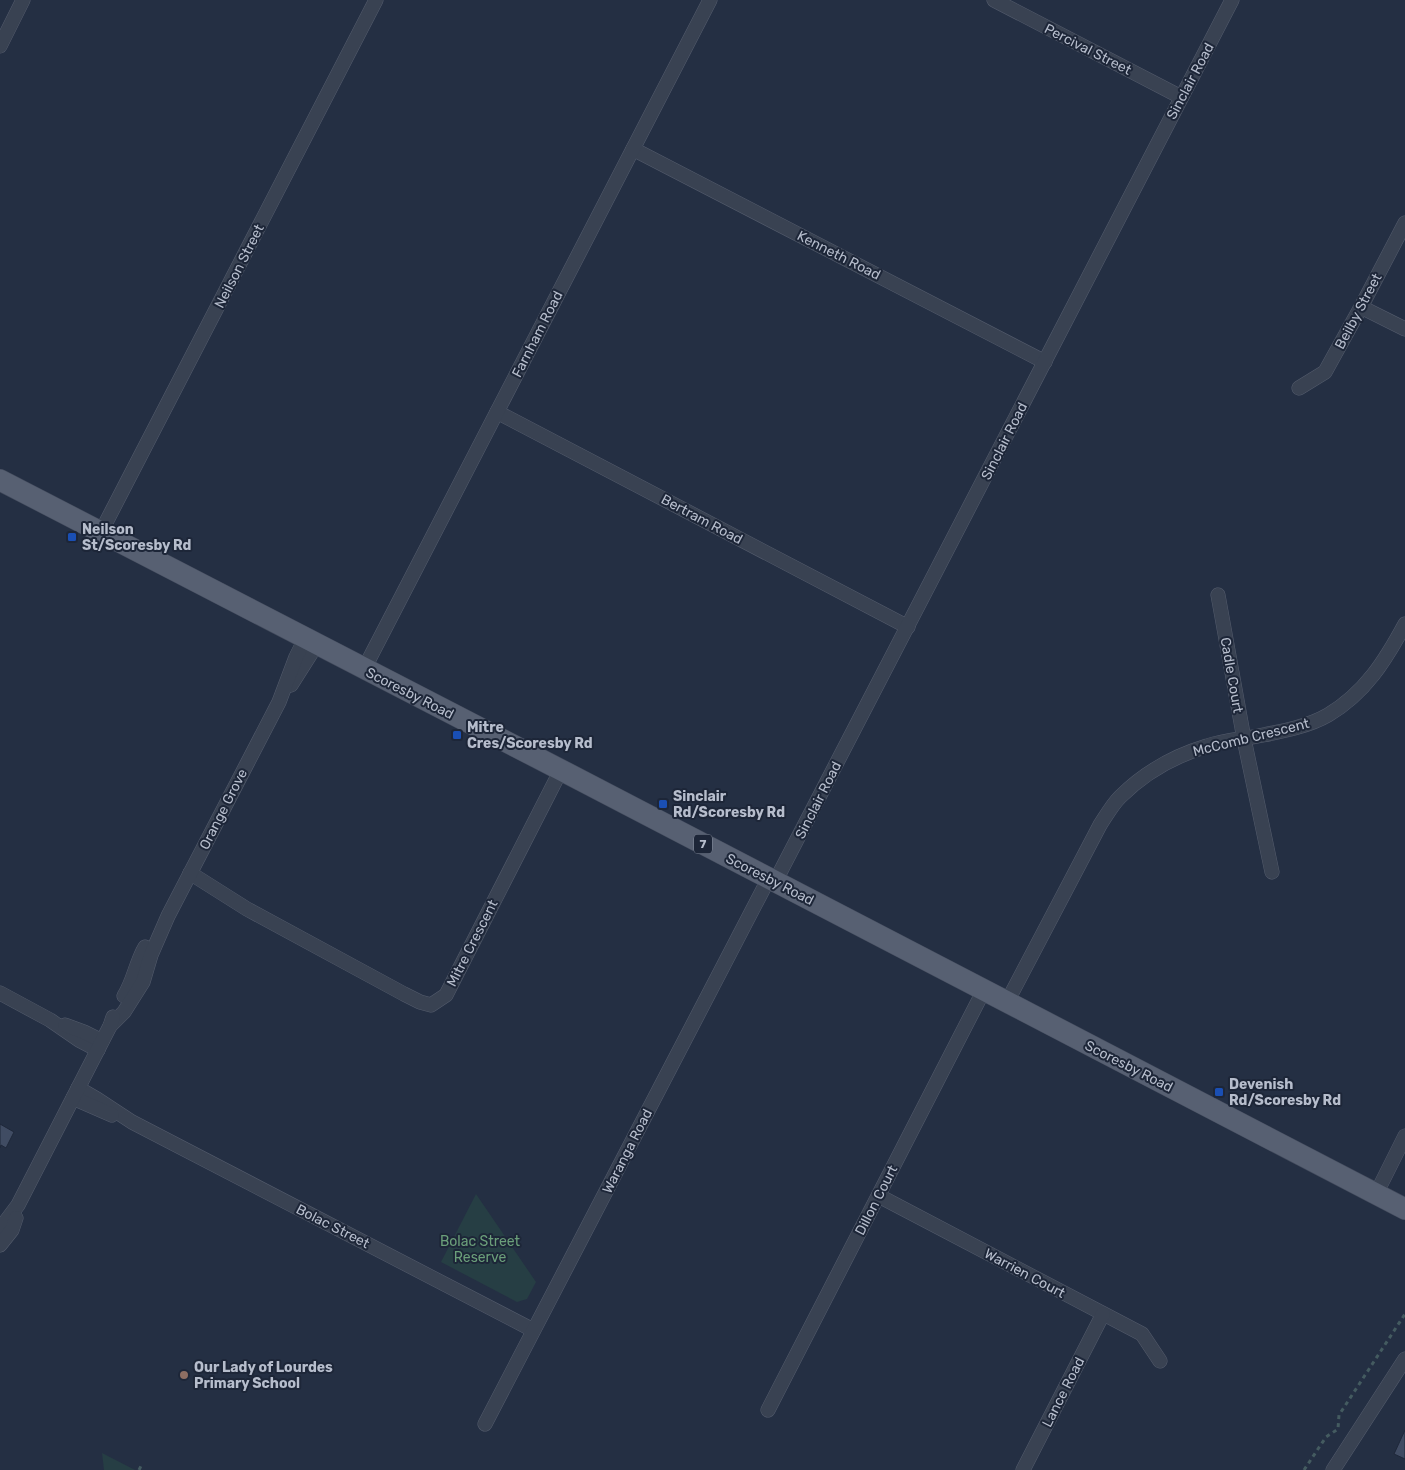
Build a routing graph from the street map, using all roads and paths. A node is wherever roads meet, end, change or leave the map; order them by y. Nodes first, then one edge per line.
1 (24, 0) edge
2 (376, 0) edge
3 (710, 0) edge
4 (994, 0) edge
5 (1232, 0) edge
6 (0, 46) edge
7 (1181, 97) junction
8 (632, 149) junction
9 (1405, 223) edge
10 (1361, 307) junction
11 (1405, 330) edge
12 (1045, 362) junction
13 (1299, 388) dead end
14 (497, 412) junction
15 (0, 480) edge
16 (101, 532) junction
17 (1218, 595) dead end
18 (1405, 624) edge
19 (908, 627) junction
20 (311, 641) junction
21 (364, 669) junction
22 (1244, 739) junction
23 (561, 770) junction
24 (1272, 872) dead end
25 (188, 878) junction
26 (772, 880) junction
27 (984, 990) junction
28 (0, 993) edge
29 (1007, 1002) junction
30 (100, 1046) junction
31 (76, 1093) junction
32 (1405, 1136) edge
33 (1376, 1194) junction
34 (879, 1196) junction
35 (18, 1205) junction
36 (1405, 1210) edge
37 (0, 1229) edge
38 (0, 1245) edge
39 (1103, 1314) junction
40 (1405, 1314) edge
41 (533, 1330) junction
42 (1405, 1359) edge
43 (1160, 1361) dead end
44 (768, 1410) dead end
45 (485, 1424) dead end
46 (142, 1464) dead end
47 (140, 1470) edge
48 (1023, 1470) edge
49 (1304, 1470) edge
50 (1333, 1470) edge

1 - 6 street
2 - 16 street, Neilson Street
3 - 8 street, Farnham Road
4 - 7 street, Percival Street
5 - 7 street, Sinclair Road
7 - 12 street, Sinclair Road
8 - 12 street, Kenneth Road
8 - 14 street, Farnham Road
9 - 10 street, Beilby Street
10 - 11 street
10 - 13 street, Beilby Street
12 - 19 street, Sinclair Road
14 - 19 street, Bertram Road
14 - 21 street, Farnham Road
15 - 16 main road, Scoresby Road / 7
16 - 20 main road, Scoresby Road / 7
17 - 22 street, Cadle Court
18 - 22 street, McComb Crescent
19 - 26 street, Sinclair Road
20 - 21 main road, Scoresby Road / 7
20 - 25 street, Orange Grove
21 - 23 main road, Scoresby Road / 7
22 - 24 street, Cadle Court
22 - 29 street, McComb Crescent
23 - 25 street, Mitre Crescent
23 - 26 main road, Scoresby Road / 7
25 - 30 street, Orange Grove
26 - 27 main road, Scoresby Road / 7
26 - 41 street, Waranga Road
27 - 29 main road, Scoresby Road / 7
27 - 34 street, Dillon Court
28 - 30 street
29 - 33 main road, Scoresby Road / 7
30 - 31 street, Orange Grove
31 - 35 street, Orange Grove
31 - 41 street, Bolac Street
32 - 33 street
33 - 36 main road, Scoresby Road / 7
34 - 39 street, Warrien Court
34 - 44 street, Dillon Court
35 - 37 street, Orange Grove
35 - 38 street, Orange Grove
39 - 43 street, Warrien Court
39 - 48 street, Lance Road
40 - 49 path
41 - 45 street, Waranga Road
42 - 50 street
46 - 47 path

